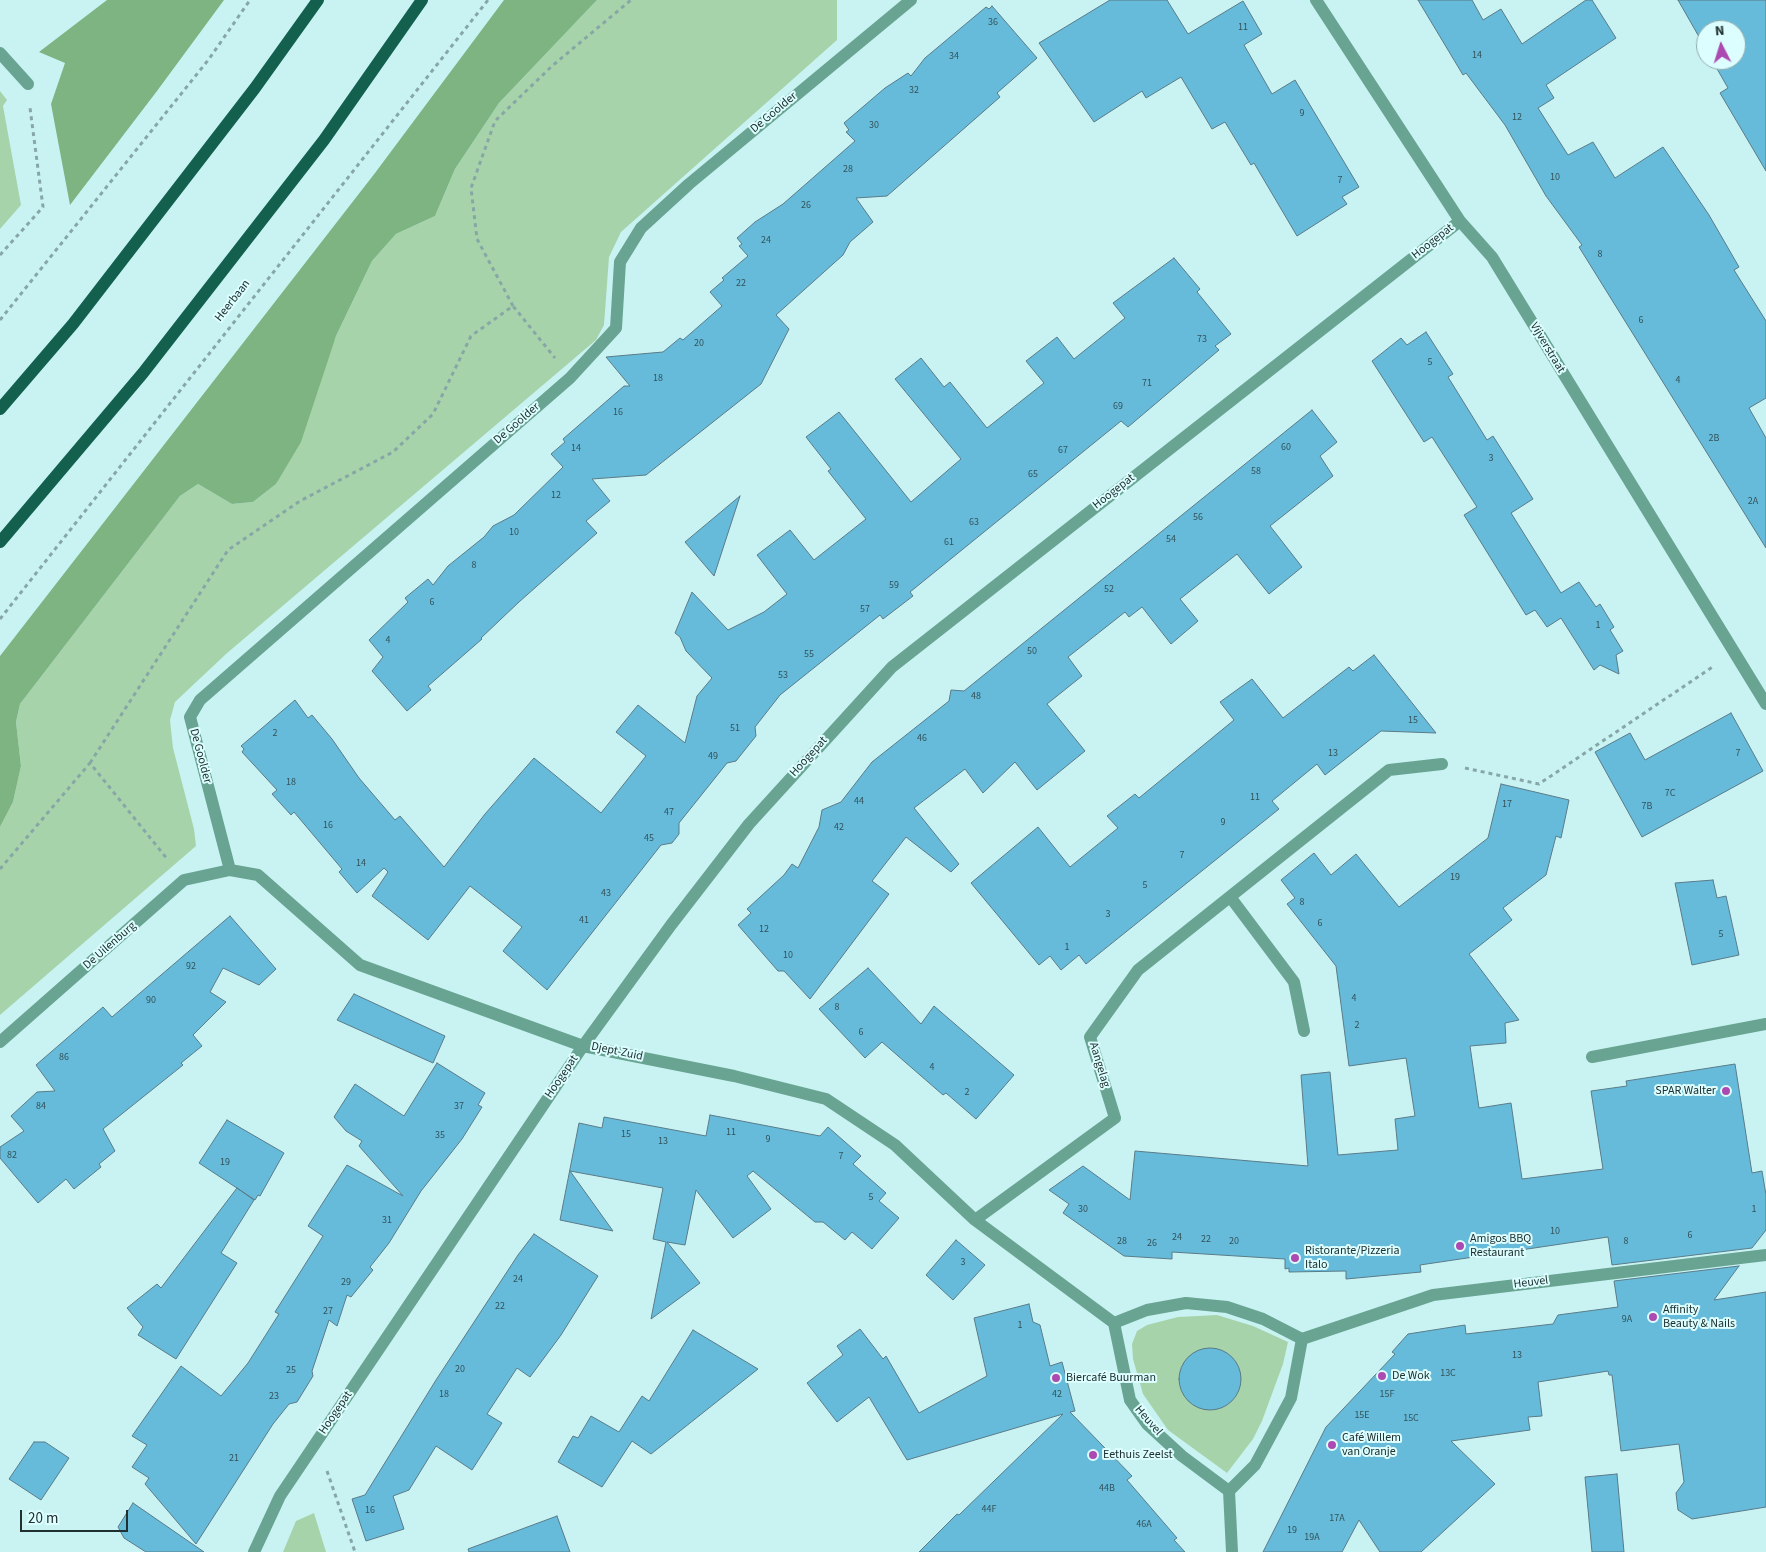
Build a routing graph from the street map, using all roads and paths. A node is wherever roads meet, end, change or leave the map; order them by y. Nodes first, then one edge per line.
1 (250, 0) edge
2 (318, 0) edge
3 (422, 0) edge
4 (488, 0) edge
5 (632, 0) edge
6 (910, 0) edge
7 (1316, 0) edge
8 (0, 53) edge
9 (28, 84) joint
10 (1460, 221) junction
11 (0, 255) edge
12 (513, 306) junction
13 (0, 320) edge
14 (570, 378) junction
15 (0, 410) edge
16 (0, 542) edge
17 (0, 620) edge
18 (1733, 653) junction
19 (1766, 704) edge
20 (90, 763) junction
21 (1442, 764) joint
22 (0, 869) edge
23 (230, 870) junction
24 (184, 880) junction
25 (1231, 898) junction
26 (1766, 1024) edge
27 (1304, 1031) dead end
28 (0, 1042) edge
29 (583, 1046) junction
30 (1592, 1057) dead end
31 (975, 1220) junction
32 (1766, 1255) edge
33 (1114, 1323) junction
34 (1302, 1339) junction
35 (317, 1442) junction
36 (1229, 1491) junction
37 (254, 1552) edge
38 (355, 1552) edge
39 (1232, 1552) edge

1 - 13 path
2 - 15 main road
3 - 16 main road
4 - 17 path, Heerbaan
5 - 12 path
6 - 14 street, De Goolder
7 - 10 street, Vijverstraat
8 - 9 street
9 - 11 path
10 - 18 street, Vijverstraat
10 - 29 street, Hoogepat
12 - 14 path
12 - 20 path
14 - 23 street, De Goolder
18 - 19 street, Vijverstraat
18 - 21 path
20 - 22 path
20 - 24 path
21 - 25 street, Aangelag
23 - 24 street, De Uilenburg
23 - 29 street, Djept-Zuid
24 - 28 street, De Uilenburg
25 - 27 street
25 - 31 street, Aangelag
26 - 30 street
29 - 31 street, Djept-Zuid
29 - 35 street, Hoogepat
31 - 33 street
32 - 34 street, Heuvel
33 - 34 street
33 - 36 street, Heuvel
34 - 36 street
35 - 37 street, Hoogepat
35 - 38 path, Hoogepat
36 - 39 street

